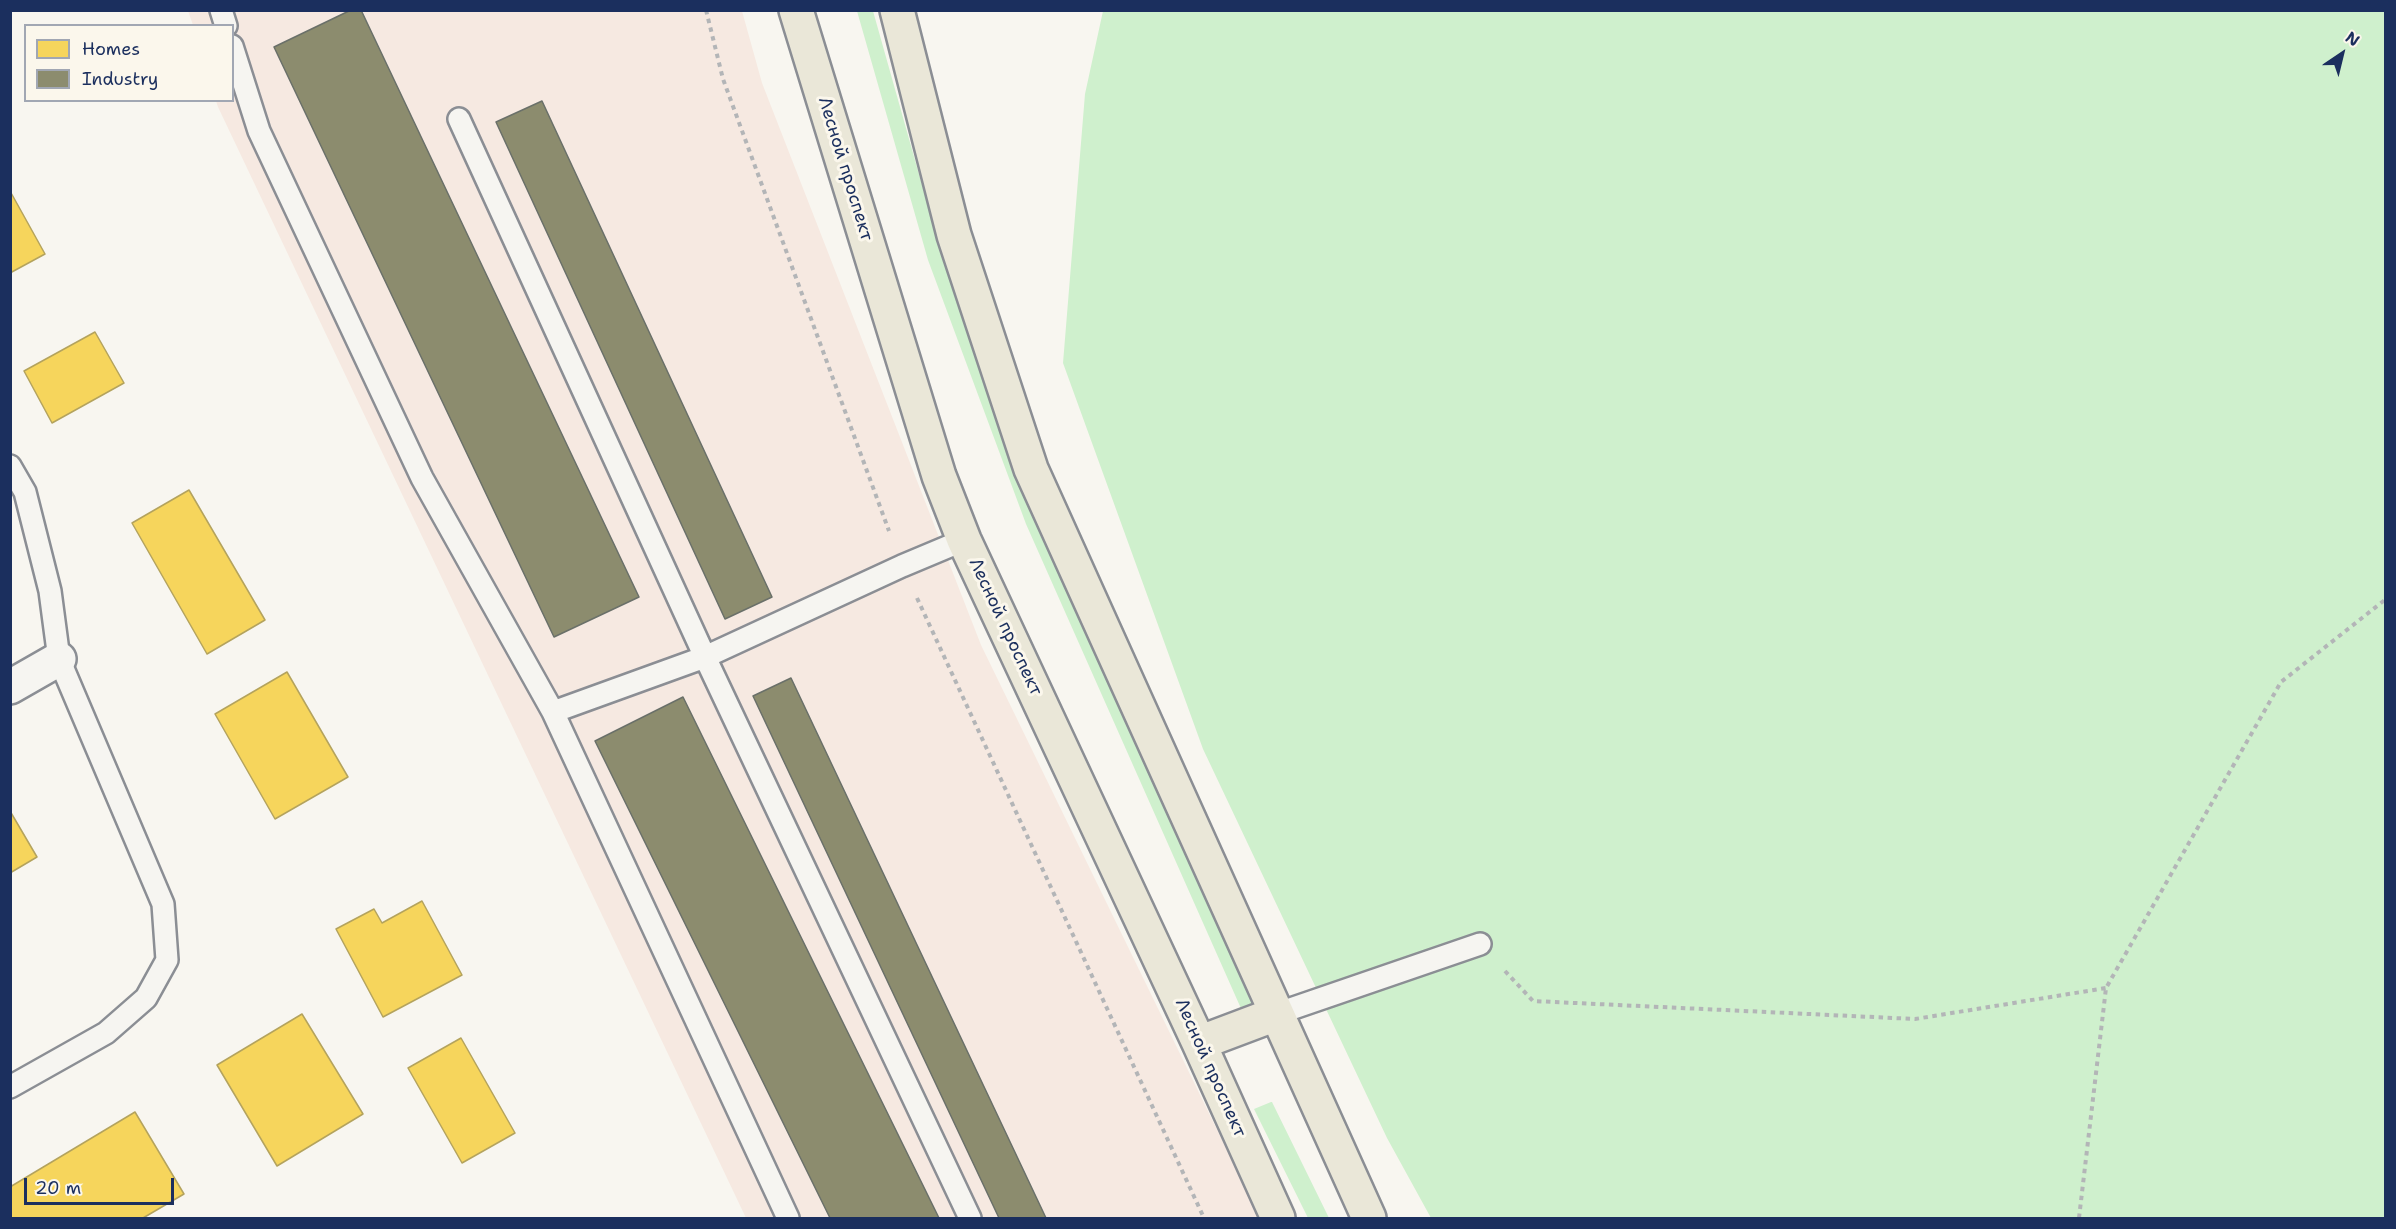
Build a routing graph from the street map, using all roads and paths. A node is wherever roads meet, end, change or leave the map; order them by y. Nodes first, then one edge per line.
1 (706, 10) edge
2 (796, 10) edge
3 (897, 10) edge
4 (234, 52) edge
5 (459, 119) dead end
6 (10, 466) edge
7 (964, 540) junction
8 (902, 566) junction
9 (2385, 599) edge
10 (705, 657) junction
11 (59, 660) junction
12 (10, 687) edge
13 (553, 712) junction
14 (1480, 944) joint
15 (2106, 988) junction
16 (1276, 1014) junction
17 (1199, 1043) junction
18 (10, 1087) edge
19 (1276, 1215) edge
20 (788, 1218) edge
21 (970, 1218) edge
22 (1204, 1218) edge
23 (1369, 1218) edge
24 (2079, 1218) edge

1 - 8 path
2 - 7 main road, Лесной проспект
3 - 16 main road
4 - 13 lane
5 - 10 lane
6 - 11 lane
7 - 8 lane
7 - 17 main road, Лесной проспект
8 - 10 lane
8 - 22 path
9 - 15 path
10 - 13 lane
10 - 21 lane
11 - 12 street
11 - 18 lane
13 - 20 lane
14 - 15 path
14 - 16 lane
15 - 24 path
16 - 17 main road
16 - 23 main road
17 - 19 main road, Лесной проспект

